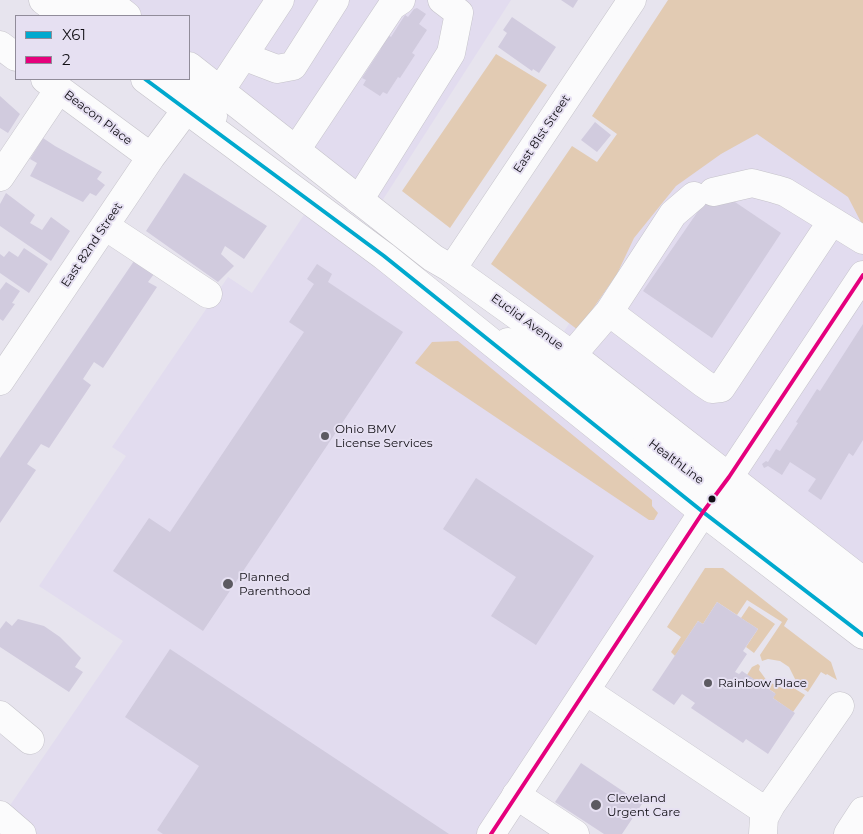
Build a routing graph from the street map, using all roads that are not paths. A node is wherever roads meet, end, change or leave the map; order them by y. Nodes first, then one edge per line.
1 (43, 0) edge
2 (80, 0) edge
3 (107, 0) edge
4 (280, 0) edge
5 (335, 0) edge
6 (401, 0) edge
7 (442, 0) edge
8 (632, 0) edge
9 (63, 15) edge
10 (100, 15) edge
11 (126, 15) edge
12 (0, 45) edge
13 (15, 56) edge
14 (243, 56) junction
15 (190, 67) edge
16 (190, 74) edge
17 (146, 80) edge
18 (172, 80) edge
19 (52, 84) edge
20 (226, 96) junction
21 (186, 110) junction
22 (296, 150) junction
23 (151, 157) junction
24 (0, 177) edge
25 (289, 186) junction
26 (359, 200) junction
27 (832, 221) junction
28 (105, 226) junction
29 (863, 240) edge
30 (443, 263) junction
31 (863, 275) edge
32 (418, 284) junction
33 (208, 294) dead end
34 (610, 312) junction
35 (572, 355) junction
36 (0, 381) edge
37 (577, 388) junction
38 (716, 494) junction
39 (859, 595) edge
40 (863, 635) edge
41 (586, 691) junction
42 (840, 706) dead end
43 (0, 715) edge
44 (30, 740) dead end
45 (516, 795) junction
46 (863, 811) edge
47 (0, 815) edge
48 (765, 823) edge
49 (22, 834) edge
50 (491, 834) edge
51 (575, 834) edge
52 (848, 834) edge

1 - 9 main road
2 - 10 main road
3 - 11 main road
4 - 14 main road
5 - 14 main road
6 - 22 main road
7 - 26 main road
8 - 30 main road, East 81st Street
12 - 13 main road
14 - 20 main road
15 - 20 main road, Euclid Avenue
16 - 20 main road
17 - 21 main road, Euclid Avenue
18 - 25 main road
19 - 23 main road, Beacon Place
19 - 24 main road
20 - 22 main road, Euclid Avenue
21 - 23 main road, East 82nd Street
21 - 25 main road, Euclid Avenue
22 - 26 main road, Euclid Avenue
23 - 28 main road, East 82nd Street
25 - 32 main road, Euclid Avenue
26 - 30 main road, Euclid Avenue
27 - 29 main road
27 - 34 main road
27 - 34 main road
28 - 33 main road
28 - 36 main road, East 82nd Street
30 - 35 main road, Euclid Avenue
30 - 37 main road, HealthLine
31 - 38 main road
32 - 37 main road, HealthLine
32 - 38 main road, Euclid Avenue
34 - 35 main road
35 - 38 main road, Euclid Avenue
37 - 38 main road, HealthLine
38 - 39 main road, HealthLine
38 - 40 main road, Euclid Avenue
38 - 41 main road
41 - 45 main road
41 - 48 main road
42 - 48 main road
43 - 44 main road
45 - 50 main road
45 - 51 main road
46 - 52 main road
47 - 49 main road

